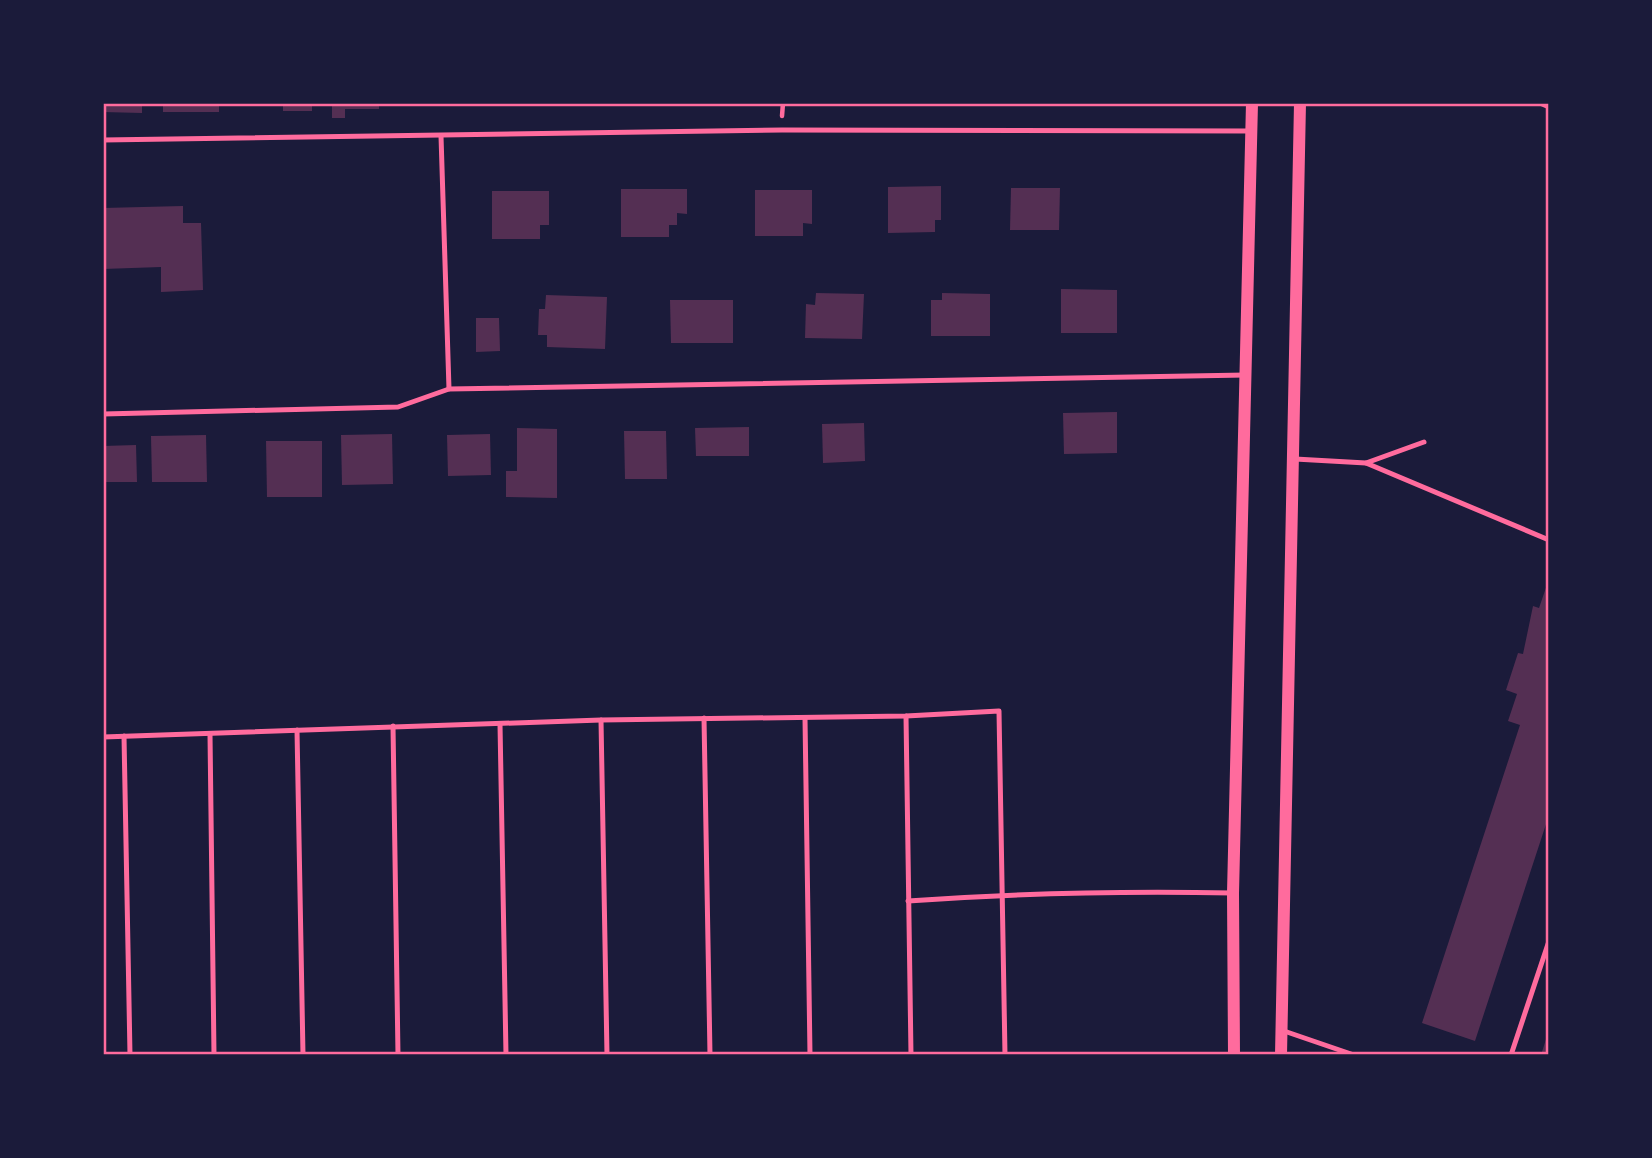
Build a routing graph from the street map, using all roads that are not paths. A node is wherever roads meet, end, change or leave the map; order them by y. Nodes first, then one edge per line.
1 (1252, 103) edge
2 (1300, 103) edge
3 (1540, 103) edge
4 (1549, 107) edge
5 (1251, 131) junction
6 (441, 136) junction
7 (103, 140) edge
8 (1246, 375) junction
9 (449, 390) junction
10 (103, 414) edge
11 (1424, 442) dead end
12 (1293, 458) junction
13 (1366, 463) junction
14 (1549, 540) edge
15 (905, 716) junction
16 (704, 718) junction
17 (805, 718) junction
18 (601, 720) junction
19 (500, 724) junction
20 (393, 726) junction
21 (297, 730) junction
22 (210, 734) junction
23 (124, 736) junction
24 (103, 737) edge
25 (1233, 893) junction
26 (1003, 894) junction
27 (908, 901) junction
28 (1549, 941) edge
29 (1281, 1031) junction
30 (130, 1055) edge
31 (214, 1055) edge
32 (303, 1055) edge
33 (398, 1055) edge
34 (506, 1055) edge
35 (607, 1055) edge
36 (710, 1055) edge
37 (810, 1055) edge
38 (911, 1055) edge
39 (1005, 1055) edge
40 (1234, 1055) edge
41 (1281, 1055) edge
42 (1354, 1055) edge
43 (1511, 1055) edge

1 - 5 street
2 - 12 street
3 - 4 lane
5 - 6 lane
5 - 8 street
6 - 7 lane
6 - 9 lane
8 - 9 lane
8 - 25 street
9 - 10 lane
11 - 13 lane
12 - 13 lane
12 - 29 street
13 - 14 lane
15 - 17 lane
15 - 26 lane
15 - 27 lane
16 - 17 lane
16 - 18 lane
16 - 36 lane
17 - 37 lane
18 - 19 lane
18 - 35 lane
19 - 20 lane
19 - 34 lane
20 - 21 lane
20 - 33 lane
21 - 22 lane
21 - 32 lane
22 - 23 lane
22 - 31 lane
23 - 24 lane
23 - 30 lane
25 - 26 lane
25 - 40 street
26 - 27 lane
26 - 39 lane
27 - 38 lane
28 - 43 lane
29 - 41 street
29 - 42 lane

